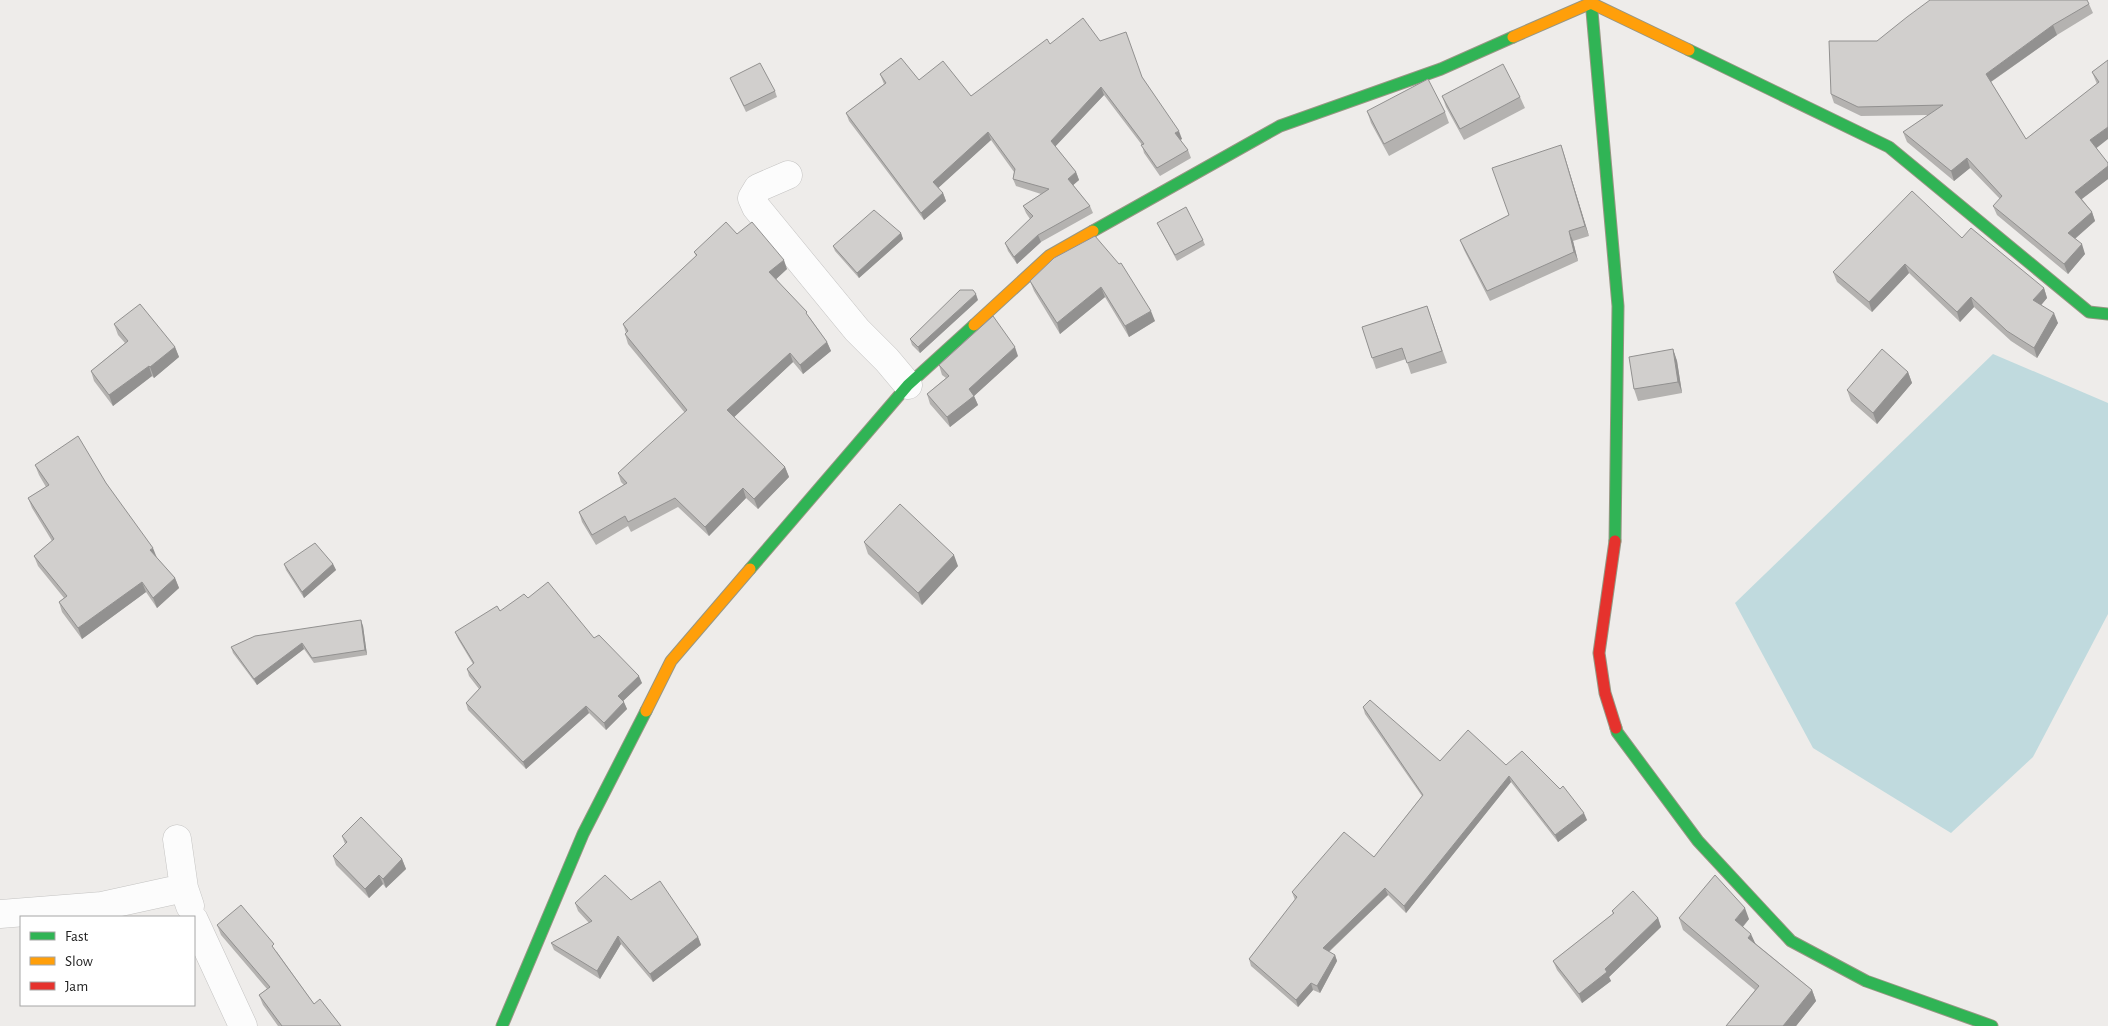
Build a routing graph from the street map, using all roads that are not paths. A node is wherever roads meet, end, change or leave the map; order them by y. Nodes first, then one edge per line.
1 (1591, 2) edge
2 (788, 175) dead end
3 (2108, 314) edge
4 (908, 385) junction
5 (177, 839) dead end
6 (184, 888) junction
7 (0, 914) edge
8 (192, 916) edge
9 (195, 923) edge
10 (244, 1026) edge
11 (502, 1026) edge
12 (1992, 1026) edge

1 - 3 street
1 - 4 street
1 - 12 street
2 - 4 street
4 - 11 street
5 - 6 street
6 - 7 street
6 - 8 street
9 - 10 street

